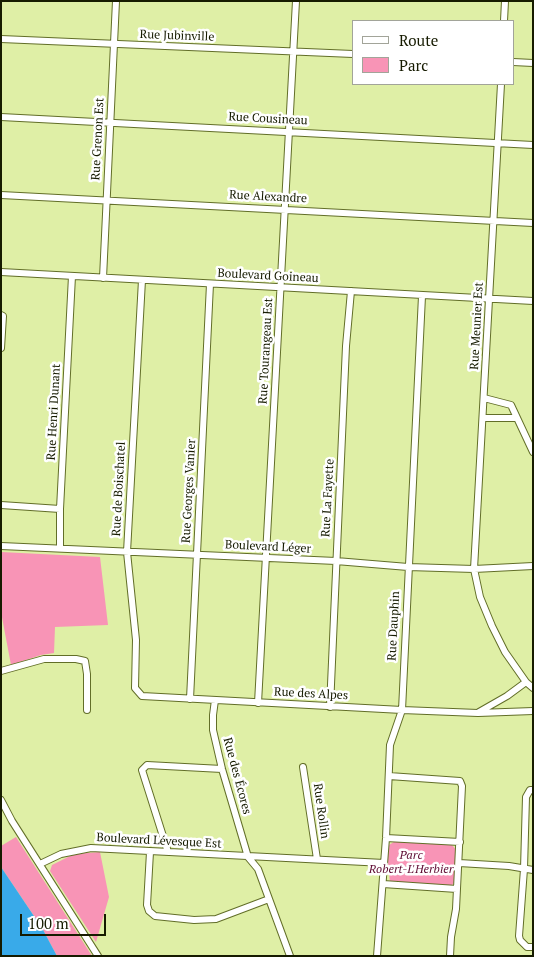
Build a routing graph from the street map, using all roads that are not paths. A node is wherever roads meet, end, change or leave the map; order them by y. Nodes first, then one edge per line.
1 (116, 1) edge
2 (296, 1) edge
3 (505, 1) edge
4 (504, 20) edge
5 (1, 40) edge
6 (114, 44) junction
7 (293, 52) junction
8 (352, 54) edge
9 (514, 62) edge
10 (533, 63) edge
11 (501, 85) edge
12 (1, 117) edge
13 (110, 122) junction
14 (289, 131) junction
15 (498, 144) junction
16 (533, 145) edge
17 (1, 194) edge
18 (107, 200) junction
19 (285, 209) junction
20 (494, 221) junction
21 (533, 223) edge
22 (1, 272) edge
23 (72, 276) junction
24 (103, 278) junction
25 (142, 280) junction
26 (210, 284) junction
27 (280, 288) junction
28 (351, 292) junction
29 (422, 296) junction
30 (490, 299) junction
31 (533, 301) edge
32 (1, 315) edge
33 (1, 348) edge
34 (484, 398) junction
35 (484, 418) junction
36 (516, 418) junction
37 (533, 452) edge
38 (1, 504) edge
39 (60, 509) junction
40 (1, 546) edge
41 (60, 548) junction
42 (127, 552) junction
43 (197, 555) junction
44 (266, 558) junction
45 (336, 561) junction
46 (533, 566) edge
47 (408, 567) junction
48 (474, 569) junction
49 (1, 672) edge
50 (526, 682) junction
51 (533, 688) edge
52 (142, 696) joint
53 (190, 699) junction
54 (215, 700) junction
55 (258, 703) junction
56 (330, 707) junction
57 (87, 710) dead end
58 (402, 710) junction
59 (533, 710) edge
60 (478, 713) junction
61 (304, 767) dead end
62 (222, 769) junction
63 (389, 776) junction
64 (533, 790) edge
65 (1, 800) edge
66 (533, 804) edge
67 (526, 811) junction
68 (386, 838) junction
69 (460, 842) junction
70 (150, 852) junction
71 (168, 852) junction
72 (248, 857) junction
73 (317, 859) junction
74 (384, 863) junction
75 (459, 863) junction
76 (40, 864) junction
77 (524, 869) junction
78 (533, 870) edge
79 (383, 884) junction
80 (457, 889) junction
81 (269, 899) junction
82 (533, 947) edge
83 (98, 956) edge
84 (290, 956) edge
85 (376, 956) edge
86 (450, 956) edge

1 - 6 street, Rue Grenon Est
2 - 7 street, Rue Tourangeau Est
3 - 4 street
5 - 6 street, Rue Jubinville
6 - 7 street, Rue Jubinville
6 - 13 street, Rue Grenon Est
7 - 8 street, Rue Jubinville
7 - 14 street, Rue Tourangeau Est
9 - 10 street
11 - 15 street, Rue Meunier Est
12 - 13 street, Rue Cousineau
13 - 14 street, Rue Cousineau
13 - 18 street, Rue Grenon Est
14 - 15 street, Rue Cousineau
14 - 19 street, Rue Tourangeau Est
15 - 16 street, Rue Cousineau
15 - 20 street, Rue Meunier Est
17 - 18 street, Rue Alexandre
18 - 19 street, Rue Alexandre
18 - 24 street, Rue Grenon Est
19 - 20 street, Rue Alexandre
19 - 27 street, Rue Tourangeau Est
20 - 21 street, Rue Alexandre
20 - 30 street, Rue Meunier Est
22 - 23 street, Boulevard Goineau
23 - 24 street, Boulevard Goineau
23 - 39 street, Rue Henri Dunant
24 - 25 street, Boulevard Goineau
25 - 26 street, Boulevard Goineau
25 - 42 street, Rue de Boischatel
26 - 27 street, Boulevard Goineau
26 - 43 street, Rue Georges Vanier
27 - 28 street, Boulevard Goineau
27 - 44 street, Rue Tourangeau Est
28 - 29 street, Boulevard Goineau
28 - 45 street, Rue La Fayette
29 - 30 street, Boulevard Goineau
29 - 47 street, Rue Dauphin
30 - 31 street, Boulevard Goineau
30 - 34 street, Rue Meunier Est
32 - 33 street
34 - 35 street, Rue Meunier Est
34 - 36 street
35 - 36 street
35 - 48 street, Rue Meunier Est
36 - 37 street
38 - 39 street
39 - 41 street, Rue Henri Dunant
40 - 41 street, Boulevard Léger
41 - 42 street, Boulevard Léger
42 - 43 street, Boulevard Léger
42 - 52 street, Rue de Boischatel
43 - 44 street, Boulevard Léger
43 - 53 street, Rue Georges Vanier
44 - 45 street, Boulevard Léger
44 - 55 street, Rue Tourangeau Est
45 - 47 street, Boulevard Léger
45 - 56 street, Rue La Fayette
46 - 48 street, Boulevard Léger
47 - 48 street, Boulevard Léger
47 - 58 street, Rue Dauphin
48 - 50 street, Rue Meunier Est
49 - 57 street
50 - 51 street, Rue Meunier Est
50 - 60 street
52 - 53 street, Rue des Alpes
53 - 54 street, Rue des Alpes
54 - 55 street, Rue des Alpes
54 - 62 street, Rue des Écores
55 - 56 street, Rue des Alpes
56 - 58 street, Rue des Alpes
58 - 60 street, Rue des Alpes
58 - 63 street, Rue Dauphin
59 - 60 street, Rue des Alpes
61 - 73 street, Rue Rollin
62 - 71 street
62 - 72 street, Rue des Écores
63 - 68 street, Rue Dauphin
63 - 69 street
64 - 67 street
65 - 76 street
66 - 67 street
67 - 77 street
68 - 69 street
68 - 74 street, Rue Dauphin
69 - 75 street
70 - 71 street, Boulevard Lévesque Est
70 - 76 street, Boulevard Lévesque Est
70 - 81 street
71 - 72 street, Boulevard Lévesque Est
72 - 73 street, Boulevard Lévesque Est
72 - 81 street
73 - 74 street, Boulevard Lévesque Est
74 - 79 street, Rue Dauphin
75 - 77 street
75 - 80 street
76 - 83 street
77 - 78 street
77 - 82 street
79 - 80 street
79 - 85 street, Rue Dauphin
80 - 86 street
81 - 84 street

